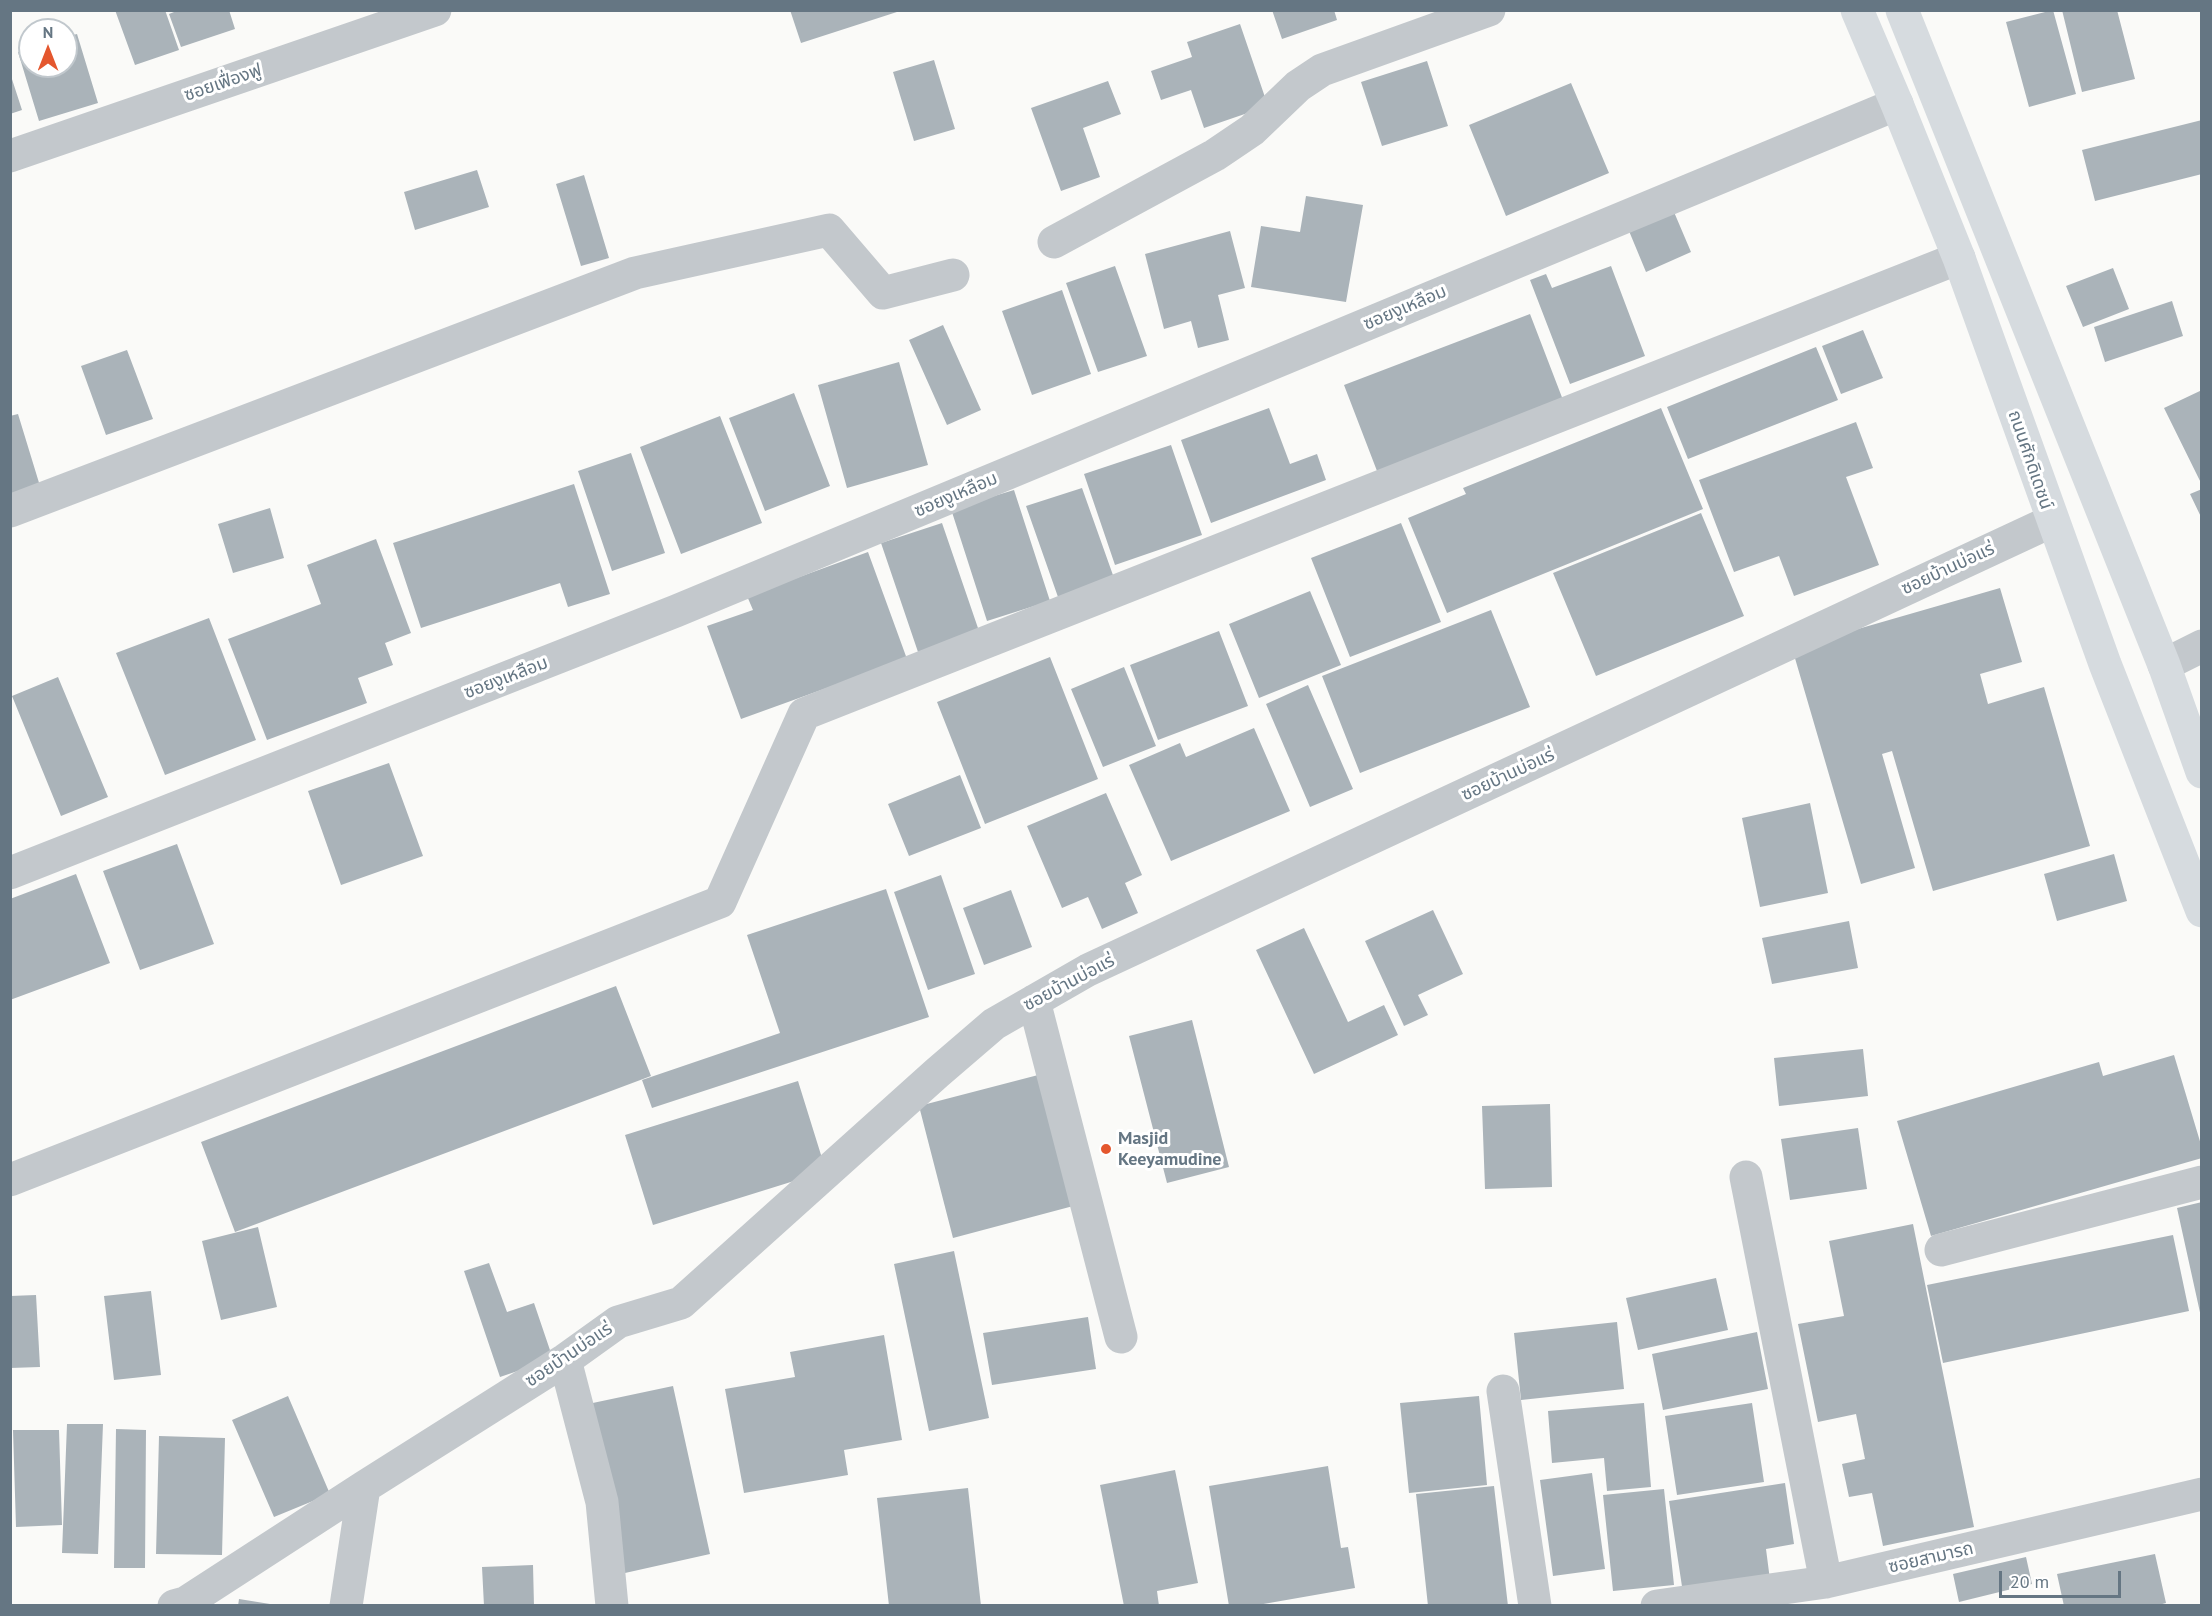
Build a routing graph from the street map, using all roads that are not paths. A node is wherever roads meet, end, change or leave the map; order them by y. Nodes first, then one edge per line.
1 (435, 10) edge
2 (1489, 10) edge
3 (1857, 10) edge
4 (1902, 10) edge
5 (1897, 104) junction
6 (10, 156) edge
7 (1054, 242) dead end
8 (1959, 258) junction
9 (953, 275) dead end
10 (10, 511) edge
11 (2052, 520) junction
12 (2202, 646) edge
13 (2164, 665) junction
14 (2202, 772) edge
15 (10, 873) edge
16 (2202, 911) edge
17 (1034, 1001) junction
18 (1746, 1177) dead end
19 (10, 1180) edge
20 (2202, 1182) edge
21 (1941, 1250) dead end
22 (1121, 1337) dead end
23 (565, 1360) junction
24 (1503, 1391) dead end
25 (364, 1486) junction
26 (2202, 1494) edge
27 (1826, 1582) junction
28 (1776, 1597) edge
29 (181, 1604) edge
30 (346, 1605) edge
31 (612, 1605) edge
32 (1535, 1605) edge
33 (1658, 1605) edge

1 - 6 street, ซอยเฟื่องฟู
2 - 7 street
3 - 5 main road, ถนนศักดิเดชน์
4 - 13 main road
5 - 8 main road, ถนนศักดิเดชน์
5 - 15 street, ซอยงูเหลือม
8 - 11 main road, ถนนศักดิเดชน์
8 - 19 street
9 - 10 street
11 - 16 main road, ถนนศักดิเดชน์
11 - 17 street, ซอยบ้านบ่อแร่
12 - 13 street
13 - 14 main road
17 - 22 street
17 - 23 street, ซอยบ้านบ่อแร่
18 - 27 street
20 - 21 street
23 - 25 street, ซอยบ้านบ่อแร่
23 - 31 street
24 - 32 street
25 - 29 street, ซอยบ้านบ่อแร่
25 - 30 street
26 - 27 street, ซอยสามารถ
27 - 28 street, ซอยสามารถ
28 - 33 street, ซอยสามารถ

